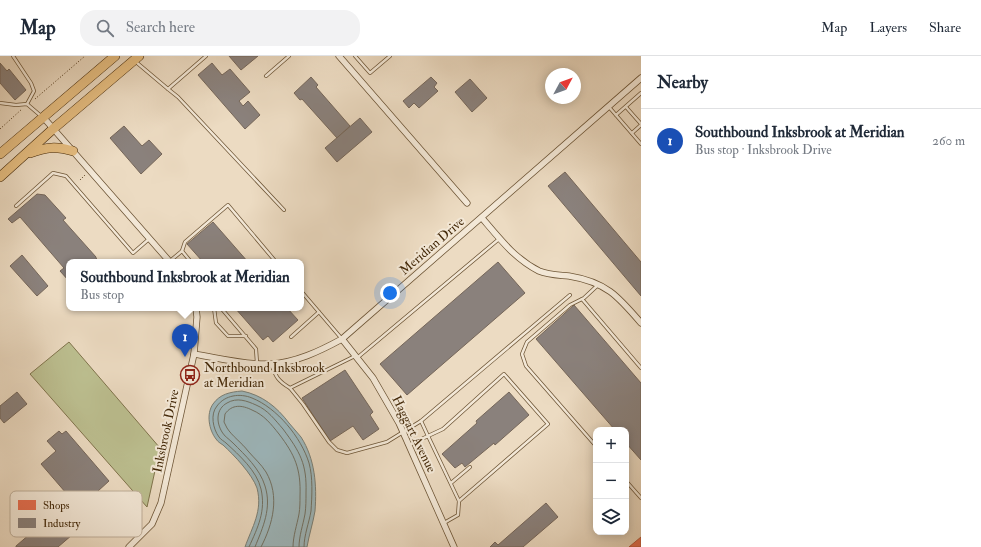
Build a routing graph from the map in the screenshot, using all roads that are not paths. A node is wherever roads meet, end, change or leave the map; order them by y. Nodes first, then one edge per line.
1 (13, 56) edge
2 (115, 56) edge
3 (206, 56) edge
4 (289, 56) edge
5 (339, 56) edge
6 (355, 56) edge
7 (390, 56) edge
8 (135, 57) edge
9 (266, 76) dead end
10 (641, 78) edge
11 (168, 89) junction
12 (640, 95) edge
13 (0, 103) edge
14 (28, 105) junction
15 (609, 106) junction
16 (626, 107) junction
17 (616, 115) junction
18 (43, 117) junction
19 (641, 125) edge
20 (53, 129) junction
21 (632, 133) junction
22 (641, 144) edge
23 (73, 151) junction
24 (0, 154) edge
25 (24, 155) junction
26 (0, 177) edge
27 (467, 203) dead end
28 (16, 206) dead end
29 (284, 210) dead end
30 (482, 218) junction
31 (499, 238) junction
32 (150, 239) junction
33 (182, 251) junction
34 (167, 259) edge
35 (173, 259) edge
36 (189, 259) edge
37 (273, 259) edge
38 (598, 284) junction
39 (304, 294) edge
40 (570, 295) dead end
41 (582, 299) junction
42 (196, 311) edge
43 (214, 311) edge
44 (224, 311) edge
45 (319, 312) junction
46 (641, 322) edge
47 (246, 336) junction
48 (291, 336) dead end
49 (342, 339) junction
50 (194, 354) junction
51 (356, 357) junction
52 (257, 364) junction
53 (271, 364) junction
54 (641, 368) edge
55 (290, 388) junction
56 (421, 421) junction
57 (403, 433) junction
58 (428, 436) junction
59 (593, 443) edge
60 (408, 445) junction
61 (470, 467) dead end
62 (451, 484) junction
63 (629, 484) edge
64 (641, 498) edge
65 (459, 501) junction
66 (444, 523) junction
67 (142, 534) edge
68 (139, 537) edge
69 (129, 547) edge
70 (454, 547) edge

1 - 14 lane
2 - 18 main road
3 - 11 lane
4 - 9 lane
5 - 27 street
6 - 7 lane
8 - 11 lane
8 - 20 main road
10 - 15 street, Meridian Drive
11 - 29 lane
12 - 16 lane
13 - 14 lane
14 - 18 lane
15 - 17 lane
15 - 30 street, Meridian Drive
16 - 17 lane
16 - 19 lane
17 - 21 lane
18 - 20 street
18 - 24 main road
19 - 21 lane
20 - 23 street
20 - 25 main road
21 - 22 lane
23 - 25 main road
23 - 32 street
25 - 26 main road
28 - 32 lane
30 - 31 street
30 - 49 street, Meridian Drive
31 - 38 street
31 - 51 lane
32 - 34 street
33 - 35 lane
33 - 36 lane
33 - 37 lane
38 - 41 lane
38 - 46 street
39 - 45 lane
40 - 56 lane
41 - 54 lane
41 - 59 lane
42 - 50 street, Inksbrook Drive
43 - 47 lane
44 - 47 lane
45 - 48 lane
45 - 49 lane
47 - 52 lane
49 - 51 street, Haggart Avenue
49 - 53 street, Meridian Drive
50 - 52 street, Meridian Drive
50 - 67 street, Inksbrook Drive
51 - 55 lane
51 - 57 street, Haggart Avenue
52 - 53 street, Meridian Drive
53 - 55 lane
55 - 57 lane
56 - 57 lane
56 - 58 lane
57 - 60 street, Haggart Avenue
58 - 60 lane
58 - 62 lane
58 - 65 lane
60 - 66 street, Haggart Avenue
61 - 62 lane
62 - 65 lane
63 - 64 lane
65 - 66 lane
66 - 70 street, Haggart Avenue
68 - 69 street, Inksbrook Drive

